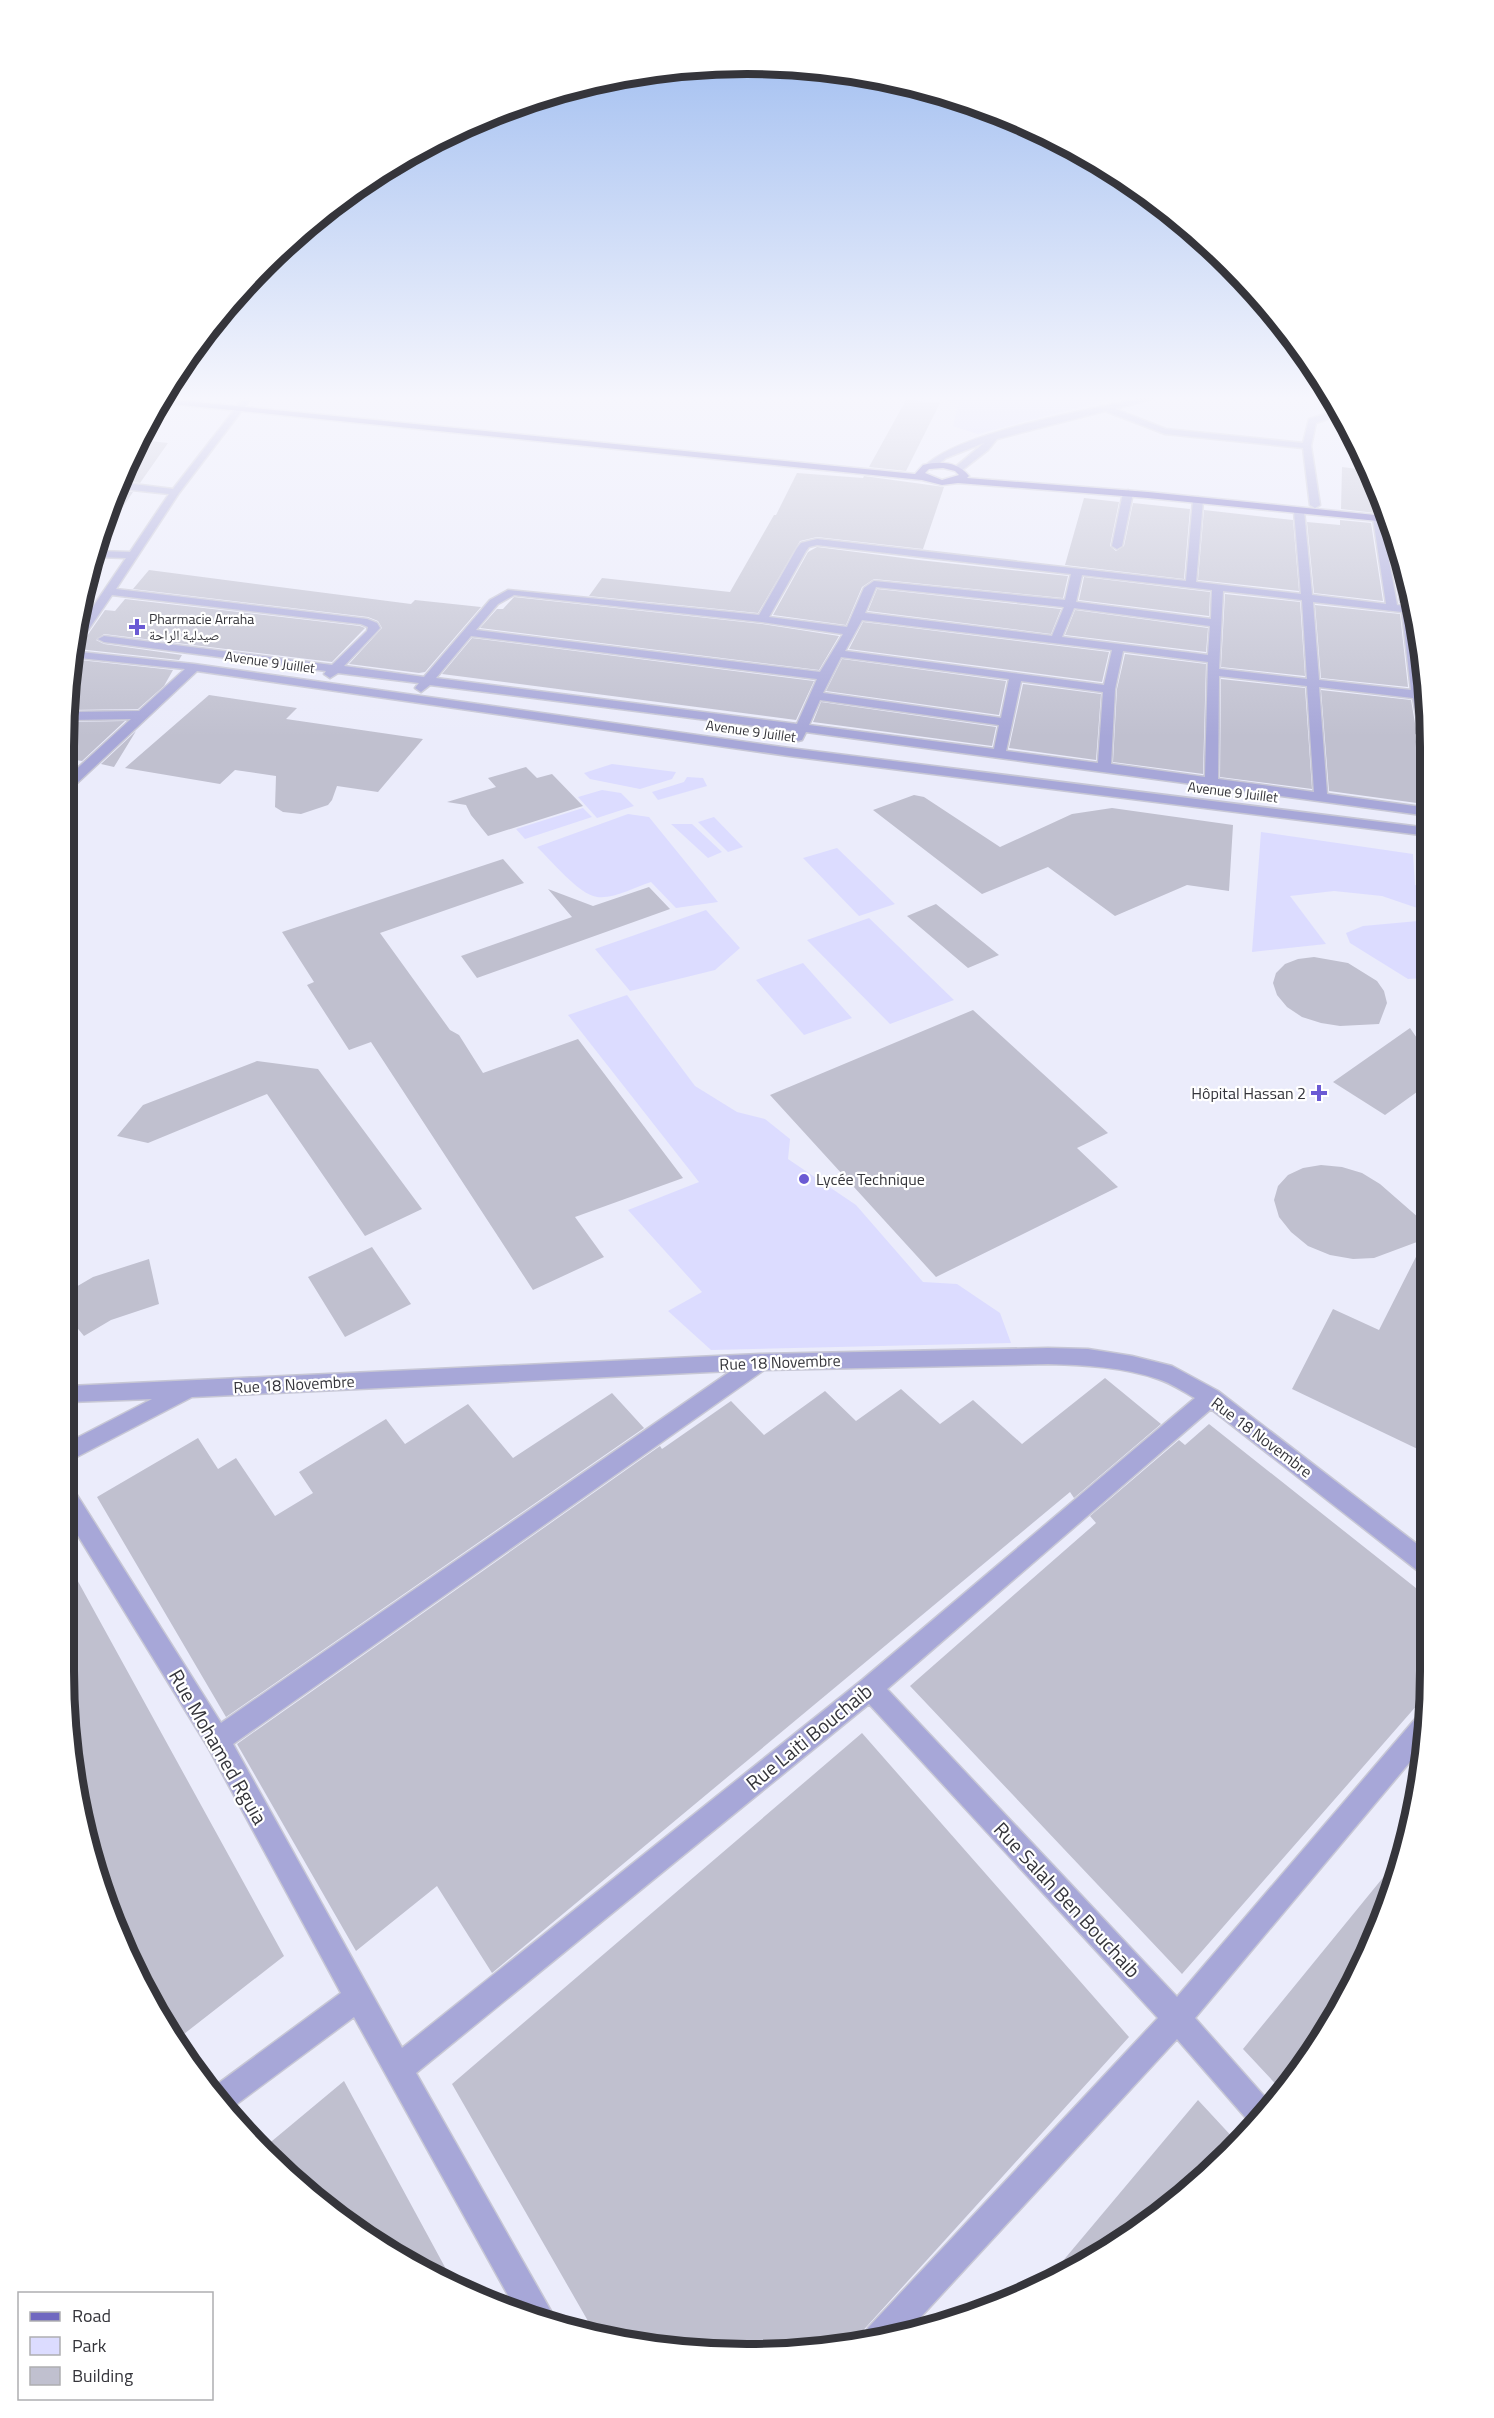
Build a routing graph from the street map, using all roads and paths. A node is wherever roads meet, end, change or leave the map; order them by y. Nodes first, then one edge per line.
1 (1299, 511) edge
2 (161, 512) edge
3 (1124, 512) edge
4 (1197, 512) edge
5 (1313, 512) edge
6 (1357, 512) edge
7 (1379, 515) edge
8 (1379, 516) edge
9 (1384, 529) edge
10 (1117, 546) dead end
11 (102, 554) edge
12 (132, 555) junction
13 (1077, 572) junction
14 (1191, 584) junction
15 (1218, 587) junction
16 (109, 591) junction
17 (1307, 597) junction
18 (1070, 604) junction
19 (1392, 607) junction
20 (1406, 609) edge
21 (859, 616) junction
22 (762, 619) junction
23 (1215, 623) junction
24 (84, 628) edge
25 (848, 631) junction
26 (467, 632) junction
27 (104, 639) dead end
28 (1056, 639) junction
29 (1118, 648) junction
30 (837, 653) junction
31 (80, 655) edge
32 (1213, 666) junction
33 (194, 667) junction
34 (335, 669) junction
35 (824, 676) junction
36 (1016, 676) junction
37 (427, 682) junction
38 (1313, 683) junction
39 (319, 684) junction
40 (1109, 689) junction
41 (1418, 695) edge
42 (816, 696) junction
43 (411, 697) junction
44 (142, 715) junction
45 (75, 716) edge
46 (1007, 722) junction
47 (803, 728) junction
48 (789, 752) junction
49 (999, 755) junction
50 (1104, 768) junction
51 (74, 778) edge
52 (1211, 782) junction
53 (1321, 796) junction
54 (1420, 811) edge
55 (1420, 831) edge
56 (760, 1362) junction
57 (190, 1388) junction
58 (74, 1394) edge
59 (1211, 1397) junction
60 (74, 1449) edge
61 (74, 1510) edge
62 (1420, 1559) edge
63 (870, 1688) junction
64 (1417, 1735) edge
65 (218, 1740) junction
66 (358, 1997) junction
67 (1177, 2018) junction
68 (399, 2069) junction
69 (226, 2096) edge
70 (1257, 2110) edge
71 (533, 2310) edge
72 (888, 2330) edge

1 - 17 street
2 - 12 street
3 - 10 street
4 - 14 street
5 - 8 main road
6 - 7 main road
9 - 19 street
11 - 12 street
12 - 16 street
13 - 14 street
13 - 18 street
13 - 22 street
14 - 15 street
15 - 17 street
15 - 23 street
16 - 24 street
16 - 34 street
17 - 19 street
17 - 38 street
18 - 21 street
18 - 23 street
18 - 28 street
19 - 20 street
21 - 25 street
21 - 28 street
22 - 25 street
22 - 26 street
23 - 32 street
25 - 30 street
26 - 35 street
26 - 37 street
27 - 34 street
28 - 29 street
29 - 32 street
29 - 40 street
30 - 35 street
30 - 36 street
31 - 33 street, Avenue 9 Juillet
32 - 38 street
32 - 52 street
33 - 39 street, Avenue 9 Juillet
33 - 44 street
34 - 37 street
34 - 39 street
35 - 42 street
36 - 40 street
36 - 46 street
37 - 43 street
37 - 47 street
38 - 41 street
38 - 53 street
39 - 43 street, Avenue 9 Juillet
40 - 50 street
42 - 46 street
42 - 47 street
43 - 48 street, Avenue 9 Juillet
44 - 45 street
44 - 51 street
46 - 49 street
47 - 48 street
47 - 49 street
48 - 55 street, Avenue 9 Juillet
49 - 50 street
50 - 52 street
52 - 53 street
53 - 54 street
56 - 57 street, Rue 18 Novembre
56 - 59 street, Rue 18 Novembre
56 - 65 street
57 - 58 street, Rue 18 Novembre
57 - 60 street
59 - 62 street, Rue 18 Novembre
59 - 63 street, Rue Laiti Bouchaib
61 - 65 street, Rue Mohamed Rguia
63 - 67 street, Rue Salah Ben Bouchaib
63 - 68 street, Rue Laiti Bouchaib
64 - 67 street
65 - 66 street, Rue Mohamed Rguia
66 - 68 street, Rue Mohamed Rguia
66 - 69 street
67 - 70 street, Rue Salah Ben Bouchaib
67 - 72 street
68 - 71 street, Rue Mohamed Rguia

